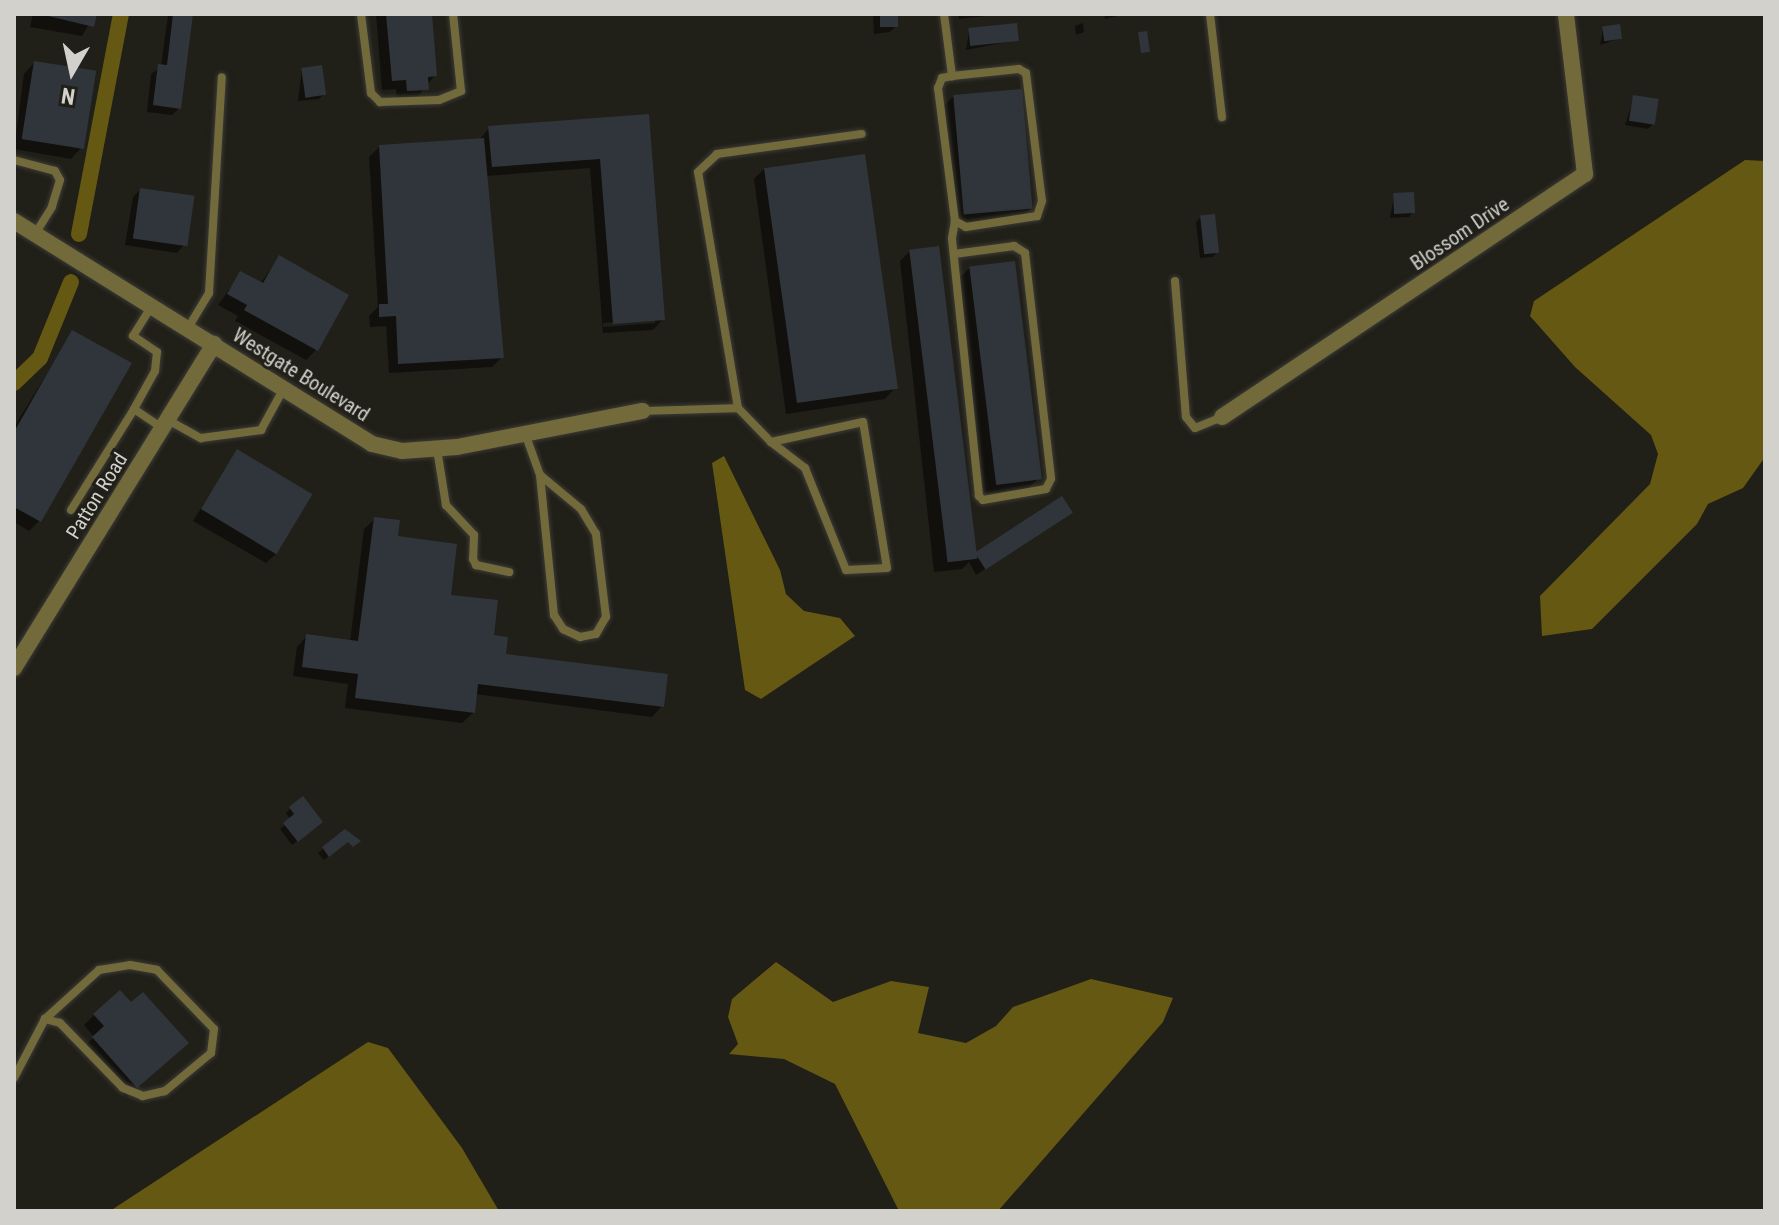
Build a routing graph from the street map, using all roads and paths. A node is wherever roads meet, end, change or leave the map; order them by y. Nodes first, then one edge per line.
1 (361, 14) edge
2 (453, 14) edge
3 (944, 14) edge
4 (1210, 14) edge
5 (1566, 14) edge
6 (952, 76) junction
7 (222, 77) dead end
8 (1222, 117) dead end
9 (862, 134) dead end
10 (14, 160) edge
11 (14, 221) edge
12 (955, 221) junction
13 (35, 234) junction
14 (954, 254) junction
15 (1175, 281) dead end
16 (152, 306) junction
17 (188, 328) junction
18 (214, 344) junction
19 (284, 388) junction
20 (738, 408) junction
21 (134, 409) junction
22 (643, 411) joint
23 (1222, 417) joint
24 (165, 424) junction
25 (526, 436) junction
26 (771, 442) junction
27 (437, 449) junction
28 (540, 475) junction
29 (71, 510) dead end
30 (509, 572) dead end
31 (14, 668) edge
32 (45, 1019) junction
33 (14, 1078) edge

1 - 2 lane
3 - 6 lane
4 - 8 lane
5 - 23 street, Blossom Drive
6 - 12 lane
6 - 12 lane
7 - 17 lane
9 - 20 lane
10 - 13 lane
11 - 13 street, Westgate Boulevard
12 - 14 lane
13 - 16 street, Westgate Boulevard
14 - 14 lane
15 - 23 lane
16 - 17 street, Westgate Boulevard
16 - 21 lane
17 - 18 street, Westgate Boulevard
18 - 19 street, Westgate Boulevard
18 - 24 street, Patton Road
19 - 24 lane
19 - 27 street, Westgate Boulevard
20 - 22 lane
20 - 26 lane
21 - 24 lane
21 - 29 lane
22 - 25 street, Westgate Boulevard
24 - 31 street, Patton Road
25 - 27 street, Westgate Boulevard
25 - 28 lane
26 - 26 lane
27 - 30 lane
28 - 28 lane
32 - 32 lane
32 - 33 lane

